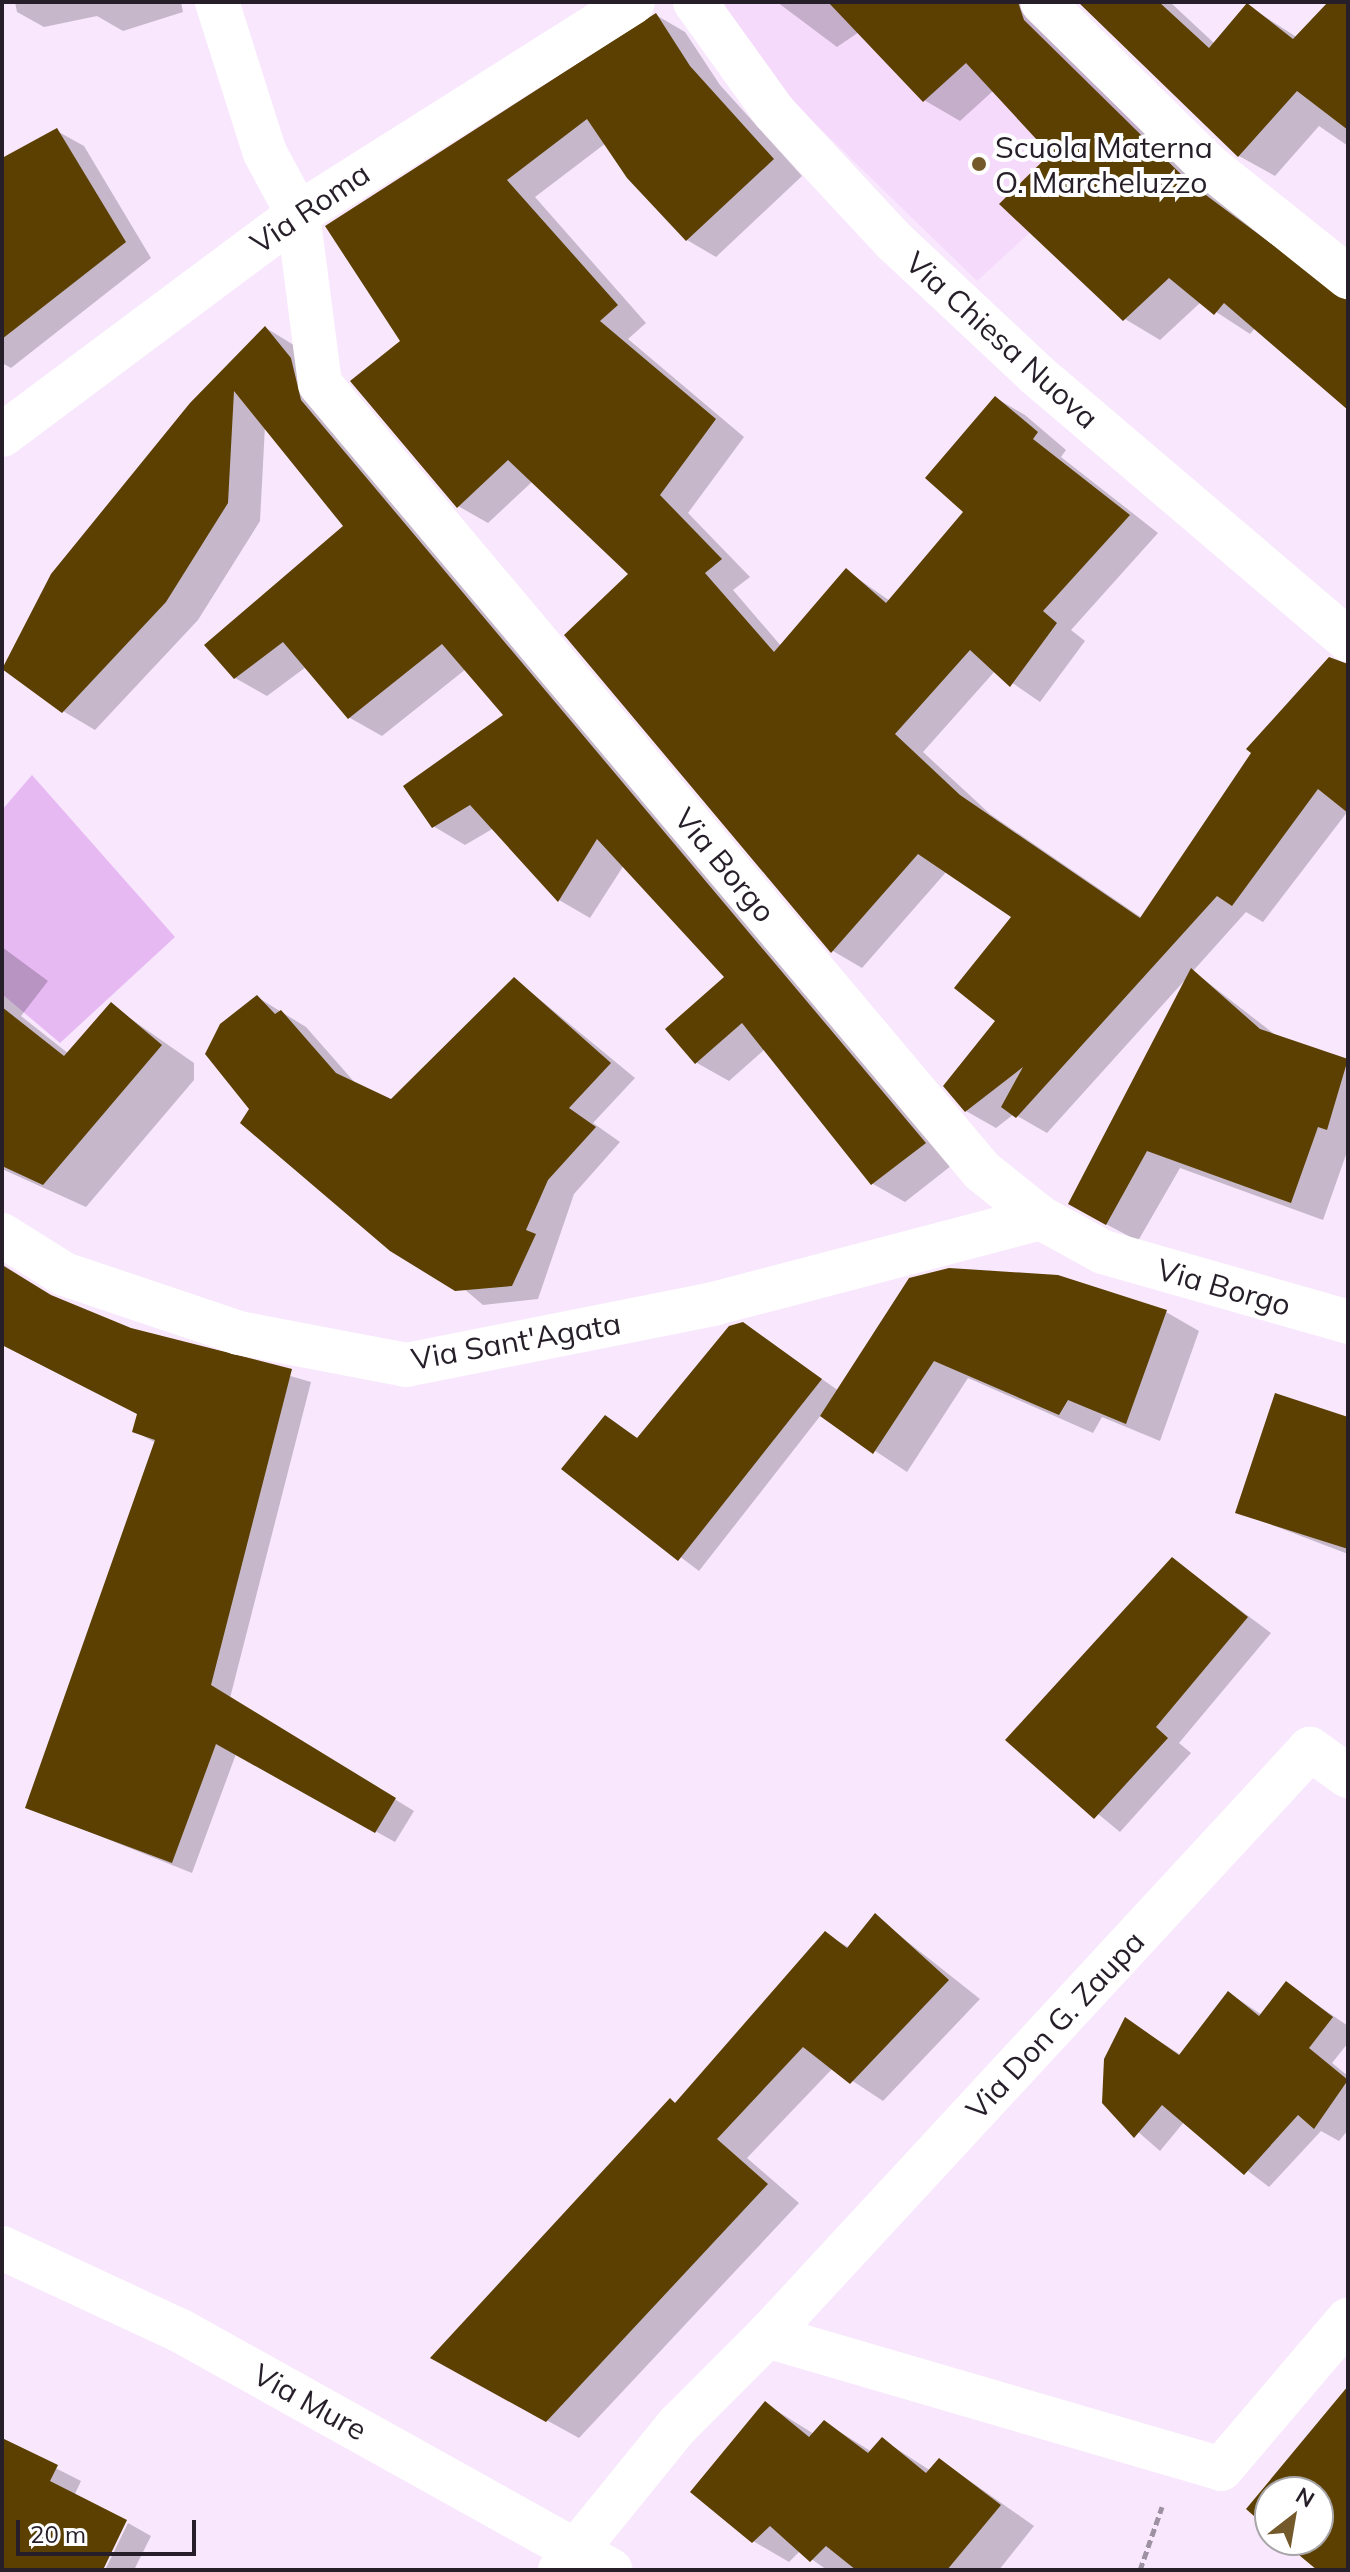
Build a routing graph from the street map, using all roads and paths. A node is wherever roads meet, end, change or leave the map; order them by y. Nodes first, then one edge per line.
1 (217, 2) edge
2 (633, 2) edge
3 (695, 2) edge
4 (1042, 2) edge
5 (298, 214) junction
6 (1348, 277) edge
7 (2, 435) edge
8 (1348, 640) edge
9 (1041, 1218) junction
10 (2, 1235) edge
11 (1348, 1322) edge
12 (1348, 1776) edge
13 (2, 2248) edge
14 (1348, 2320) edge
15 (767, 2336) junction
16 (1180, 2457) junction
17 (566, 2559) edge
18 (611, 2570) edge
19 (1140, 2570) edge

1 - 5 street
2 - 5 street, Via Roma
3 - 8 street, Via Chiesa Nuova
4 - 6 street
5 - 7 street, Via Roma
5 - 9 street, Via Borgo
9 - 10 street, Via Sant'Agata
9 - 11 street, Via Borgo
12 - 15 street, Via Don G. Zaupa
13 - 17 street, Via Mure
14 - 16 street
15 - 16 street
15 - 17 street, Via Don G. Zaupa
16 - 19 path
17 - 18 street, Via Mure

